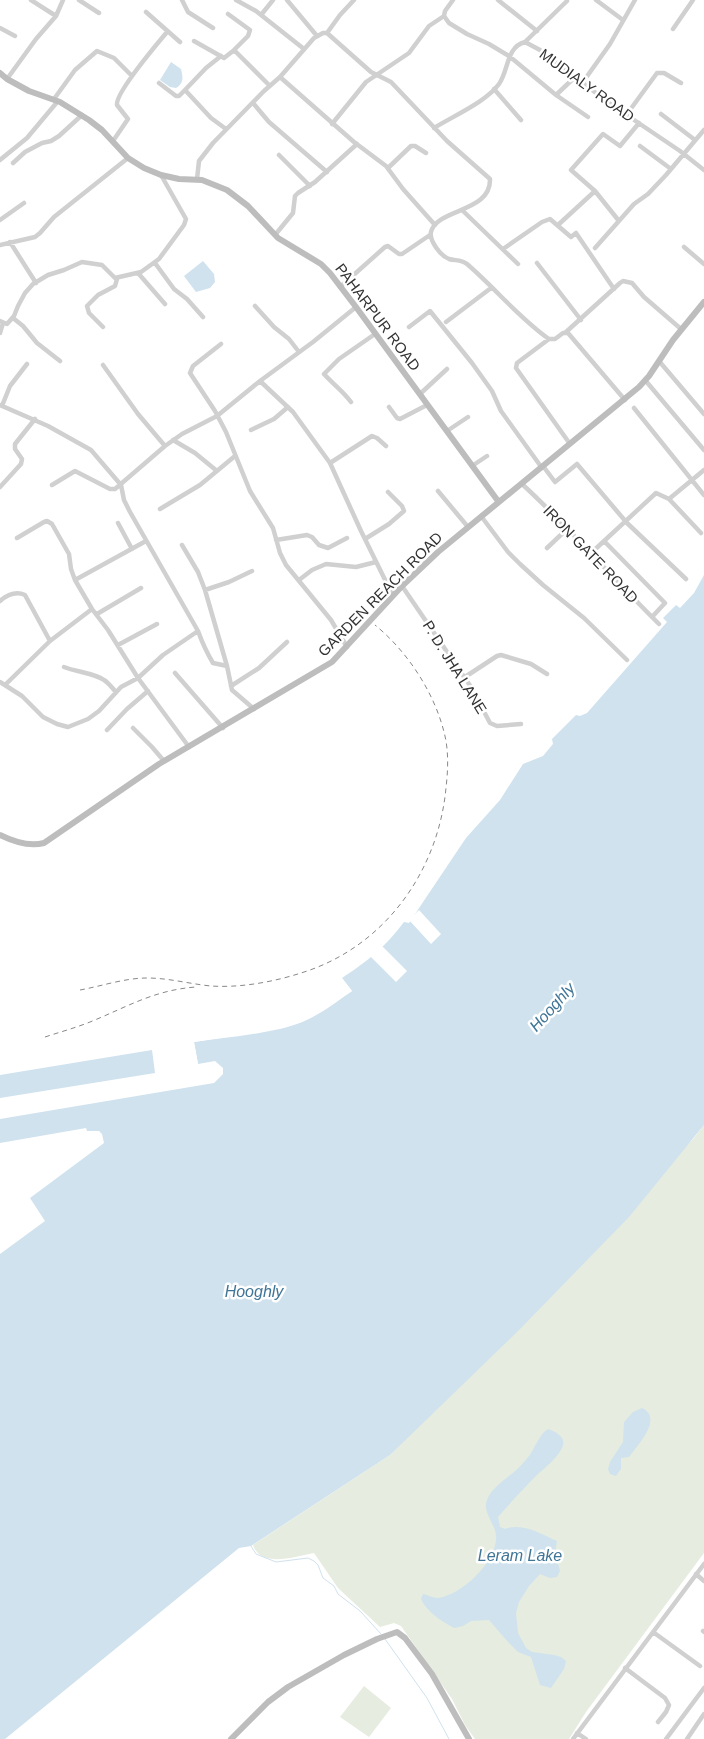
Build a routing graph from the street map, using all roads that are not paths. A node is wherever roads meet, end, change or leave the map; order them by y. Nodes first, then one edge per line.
1 (31, 0) edge
2 (63, 0) edge
3 (79, 0) edge
4 (182, 0) edge
5 (236, 0) edge
6 (273, 0) edge
7 (287, 0) edge
8 (354, 0) edge
9 (453, 0) edge
10 (498, 0) edge
11 (596, 0) edge
12 (634, 0) edge
13 (693, 0) edge
14 (568, 1) edge
15 (146, 12) dead end
16 (99, 13) dead end
17 (228, 14) dead end
18 (261, 15) junction
19 (56, 16) junction
20 (444, 16) junction
21 (622, 20) junction
22 (0, 28) edge
23 (213, 28) dead end
24 (673, 29) dead end
25 (167, 32) junction
26 (537, 32) junction
27 (327, 33) junction
28 (15, 36) dead end
29 (317, 36) junction
30 (194, 40) dead end
31 (180, 42) dead end
32 (526, 42) junction
33 (304, 48) junction
34 (233, 51) junction
35 (220, 56) junction
36 (509, 56) junction
37 (377, 75) junction
38 (2, 76) edge
39 (132, 76) junction
40 (280, 77) junction
41 (575, 77) junction
42 (583, 82) junction
43 (159, 83) dead end
44 (681, 83) dead end
45 (270, 86) junction
46 (494, 89) junction
47 (185, 90) junction
48 (556, 95) junction
49 (56, 100) junction
50 (253, 103) junction
51 (626, 114) junction
52 (661, 114) dead end
53 (82, 115) junction
54 (588, 117) dead end
55 (521, 120) dead end
56 (639, 123) junction
57 (332, 124) junction
58 (434, 128) junction
59 (226, 129) junction
60 (704, 130) edge
61 (695, 140) junction
62 (113, 141) junction
63 (357, 144) junction
64 (640, 146) dead end
65 (426, 153) dead end
66 (683, 153) junction
67 (279, 155) dead end
68 (128, 158) junction
69 (0, 160) edge
70 (13, 163) dead end
71 (388, 168) junction
72 (671, 169) junction
73 (704, 170) edge
74 (327, 172) junction
75 (161, 175) junction
76 (197, 179) junction
77 (310, 186) junction
78 (595, 191) junction
79 (24, 203) dead end
80 (462, 210) junction
81 (0, 220) edge
82 (620, 221) junction
83 (558, 225) junction
84 (435, 226) junction
85 (275, 235) junction
86 (430, 235) junction
87 (10, 242) junction
88 (0, 245) edge
89 (684, 247) dead end
90 (595, 248) dead end
91 (503, 249) junction
92 (537, 262) dead end
93 (155, 263) junction
94 (518, 264) dead end
95 (704, 264) edge
96 (138, 273) junction
97 (118, 279) junction
98 (36, 283) junction
99 (340, 287) junction
100 (491, 288) junction
101 (614, 289) junction
102 (704, 302) edge
103 (164, 304) dead end
104 (255, 306) dead end
105 (356, 307) junction
106 (203, 317) dead end
107 (13, 318) junction
108 (580, 320) junction
109 (2, 322) edge
110 (446, 322) dead end
111 (103, 327) dead end
112 (410, 327) dead end
113 (681, 329) junction
114 (566, 332) junction
115 (0, 333) edge
116 (375, 334) junction
117 (549, 339) junction
118 (221, 344) dead end
119 (299, 352) junction
120 (60, 361) dead end
121 (659, 361) junction
122 (27, 364) dead end
123 (103, 365) dead end
124 (447, 369) dead end
125 (260, 380) junction
126 (645, 380) junction
127 (420, 394) junction
128 (625, 400) junction
129 (351, 402) dead end
130 (427, 405) junction
131 (1, 406) edge
132 (288, 407) junction
133 (389, 407) dead end
134 (634, 408) dead end
135 (704, 414) edge
136 (217, 416) junction
137 (468, 417) dead end
138 (35, 419) junction
139 (251, 430) dead end
140 (447, 430) junction
141 (173, 440) junction
142 (570, 444) junction
143 (165, 446) junction
144 (386, 446) dead end
145 (704, 450) edge
146 (235, 456) junction
147 (487, 456) dead end
148 (330, 463) junction
149 (472, 466) junction
150 (543, 467) junction
151 (704, 470) edge
152 (217, 471) junction
153 (691, 480) junction
154 (522, 484) junction
155 (52, 485) dead end
156 (121, 485) junction
157 (0, 487) edge
158 (438, 491) dead end
159 (388, 492) dead end
160 (704, 495) edge
161 (669, 500) junction
162 (498, 501) junction
163 (160, 509) dead end
164 (480, 516) junction
165 (626, 520) junction
166 (118, 523) dead end
167 (468, 526) junction
168 (567, 529) junction
169 (701, 533) dead end
170 (17, 538) dead end
171 (347, 538) dead end
172 (365, 539) junction
173 (276, 540) junction
174 (146, 541) junction
175 (604, 541) junction
176 (182, 544) dead end
177 (548, 548) dead end
178 (132, 549) junction
179 (590, 554) junction
180 (376, 562) junction
181 (252, 571) dead end
182 (75, 580) junction
183 (299, 580) junction
184 (686, 580) dead end
185 (402, 586) junction
186 (141, 588) dead end
187 (205, 590) junction
188 (393, 596) junction
189 (0, 600) edge
190 (92, 609) junction
191 (97, 614) junction
192 (652, 616) junction
193 (157, 624) dead end
194 (659, 624) dead end
195 (198, 631) junction
196 (50, 641) junction
197 (288, 642) dead end
198 (118, 645) junction
199 (347, 647) junction
200 (627, 660) dead end
201 (227, 666) junction
202 (64, 667) dead end
203 (175, 673) dead end
204 (548, 674) dead end
205 (465, 677) junction
206 (138, 678) junction
207 (0, 682) edge
208 (5, 685) junction
209 (230, 686) junction
210 (148, 691) junction
211 (116, 692) junction
212 (254, 709) junction
213 (521, 724) dead end
214 (133, 728) dead end
215 (223, 728) junction
216 (108, 730) dead end
217 (189, 747) junction
218 (164, 761) junction
219 (0, 835) edge
220 (704, 1564) edge
221 (696, 1574) junction
222 (704, 1581) edge
223 (653, 1632) junction
224 (700, 1666) dead end
225 (625, 1668) junction
226 (704, 1688) edge
227 (704, 1714) edge
228 (658, 1722) dead end
229 (577, 1733) junction
230 (231, 1739) edge
231 (469, 1739) edge
232 (573, 1739) edge
233 (586, 1739) edge
234 (666, 1739) edge
235 (687, 1739) edge

1 - 19 street
2 - 19 street
3 - 16 street
4 - 23 street
5 - 18 street
6 - 18 street
7 - 29 street
8 - 27 street
9 - 20 street
10 - 26 street
11 - 21 street
12 - 21 street
13 - 24 street
14 - 26 street
15 - 25 street
17 - 34 street
18 - 33 street
19 - 38 street
20 - 36 street
20 - 37 street
21 - 42 street
22 - 28 street
25 - 31 street
25 - 39 street
26 - 32 street
27 - 29 street
27 - 37 street
29 - 33 street
30 - 35 street
32 - 36 street, MUDIALY ROAD
32 - 41 street, MUDIALY ROAD
33 - 40 street
34 - 35 street
34 - 45 street
35 - 47 street
36 - 46 street
36 - 48 street
37 - 57 street
37 - 58 street
38 - 49 street, PAHARPUR ROAD
39 - 49 street
39 - 62 street
40 - 45 street
40 - 57 street
41 - 42 street, MUDIALY ROAD
41 - 48 street
42 - 51 street, MUDIALY ROAD
43 - 47 street
44 - 51 street
45 - 50 street
46 - 55 street
46 - 58 street
47 - 59 street
48 - 54 street
49 - 53 street, PAHARPUR ROAD
49 - 69 street
50 - 59 street
50 - 74 street
51 - 56 street, MUDIALY ROAD
52 - 61 street
53 - 62 street, PAHARPUR ROAD
53 - 70 street
56 - 66 street, MUDIALY ROAD
56 - 78 street
57 - 63 street
58 - 80 street
59 - 76 street
60 - 61 street
61 - 66 street
62 - 68 street, PAHARPUR ROAD
63 - 71 street
63 - 74 street
64 - 72 street
65 - 71 street
66 - 72 street
66 - 73 street, MUDIALY ROAD
67 - 77 street
68 - 75 street, PAHARPUR ROAD
68 - 87 street
71 - 84 street
72 - 82 street
74 - 77 street
75 - 76 street, PAHARPUR ROAD
75 - 93 street
76 - 85 street, PAHARPUR ROAD
77 - 85 street
78 - 82 street
78 - 83 street
79 - 81 street
80 - 84 street
80 - 91 street
82 - 90 street
83 - 91 street
83 - 101 street
84 - 86 street
85 - 99 street, PAHARPUR ROAD
86 - 99 street
86 - 100 street
87 - 88 street
87 - 98 street
89 - 95 street
91 - 94 street
92 - 108 street
93 - 96 street
93 - 106 street
96 - 97 street
96 - 103 street
97 - 98 street
97 - 111 street
98 - 107 street
99 - 105 street, PAHARPUR ROAD
100 - 110 street
100 - 117 street
101 - 108 street
101 - 113 street
102 - 113 street, GARDEN REACH ROAD
104 - 119 street
105 - 116 street, PAHARPUR ROAD
105 - 119 street
107 - 109 street
107 - 120 street
108 - 114 street
109 - 115 street
112 - 150 street
113 - 121 street, GARDEN REACH ROAD
114 - 117 street
114 - 128 street
116 - 127 street, PAHARPUR ROAD
116 - 129 street
117 - 142 street
118 - 136 street
119 - 125 street
121 - 126 street, GARDEN REACH ROAD
121 - 135 street
122 - 131 street
123 - 143 street
124 - 127 street
125 - 132 street
125 - 136 street
126 - 128 street, GARDEN REACH ROAD
126 - 145 street
127 - 130 street, PAHARPUR ROAD
128 - 142 street, GARDEN REACH ROAD
130 - 133 street
130 - 140 street, PAHARPUR ROAD
131 - 138 street
132 - 139 street
132 - 148 street
134 - 153 street
136 - 141 street
136 - 146 street
137 - 140 street
138 - 156 street
138 - 157 street
140 - 149 street, PAHARPUR ROAD
141 - 143 street
141 - 152 street
142 - 150 street, GARDEN REACH ROAD
143 - 156 street
144 - 148 street
146 - 152 street
146 - 173 street
147 - 149 street
148 - 172 street
149 - 162 street, PAHARPUR ROAD
150 - 154 street, GARDEN REACH ROAD
150 - 165 street
151 - 153 street
152 - 163 street
153 - 160 street
153 - 161 street
154 - 162 street, GARDEN REACH ROAD
154 - 168 street, IRON GATE ROAD
155 - 156 street
156 - 174 street
158 - 167 street
159 - 172 street
161 - 165 street
161 - 169 street
162 - 164 street, GARDEN REACH ROAD
164 - 167 street, GARDEN REACH ROAD
164 - 200 street
165 - 175 street
165 - 184 street
166 - 178 street
167 - 185 street, GARDEN REACH ROAD
168 - 177 street
168 - 179 street, IRON GATE ROAD
170 - 182 street
171 - 173 street
172 - 180 street
173 - 183 street
174 - 178 street
174 - 195 street
175 - 179 street
175 - 192 street
176 - 187 street
178 - 182 street
179 - 192 street, IRON GATE ROAD
180 - 183 street
180 - 188 street
181 - 187 street
182 - 190 street
183 - 199 street
185 - 188 street, GARDEN REACH ROAD
185 - 205 street, P. D. JHA LANE
186 - 191 street
187 - 201 street
188 - 199 street, GARDEN REACH ROAD
189 - 196 street
190 - 191 street
190 - 196 street
191 - 198 street
192 - 194 street, IRON GATE ROAD
193 - 198 street
195 - 201 street
195 - 206 street
196 - 208 street
197 - 209 street
198 - 206 street
199 - 212 street, GARDEN REACH ROAD
201 - 209 street
202 - 211 street
203 - 215 street
204 - 205 street
205 - 213 street, P. D. JHA LANE
206 - 210 street
206 - 211 street
207 - 208 street
208 - 211 street
209 - 212 street
210 - 216 street
210 - 217 street
212 - 215 street, GARDEN REACH ROAD
214 - 218 street
215 - 217 street, GARDEN REACH ROAD
217 - 218 street, GARDEN REACH ROAD
218 - 219 street, GARDEN REACH ROAD
220 - 221 street
221 - 222 street
221 - 223 street
223 - 224 street
223 - 225 street
225 - 228 street
225 - 229 street
226 - 234 street
227 - 235 street
229 - 232 street
229 - 233 street
230 - 231 street

